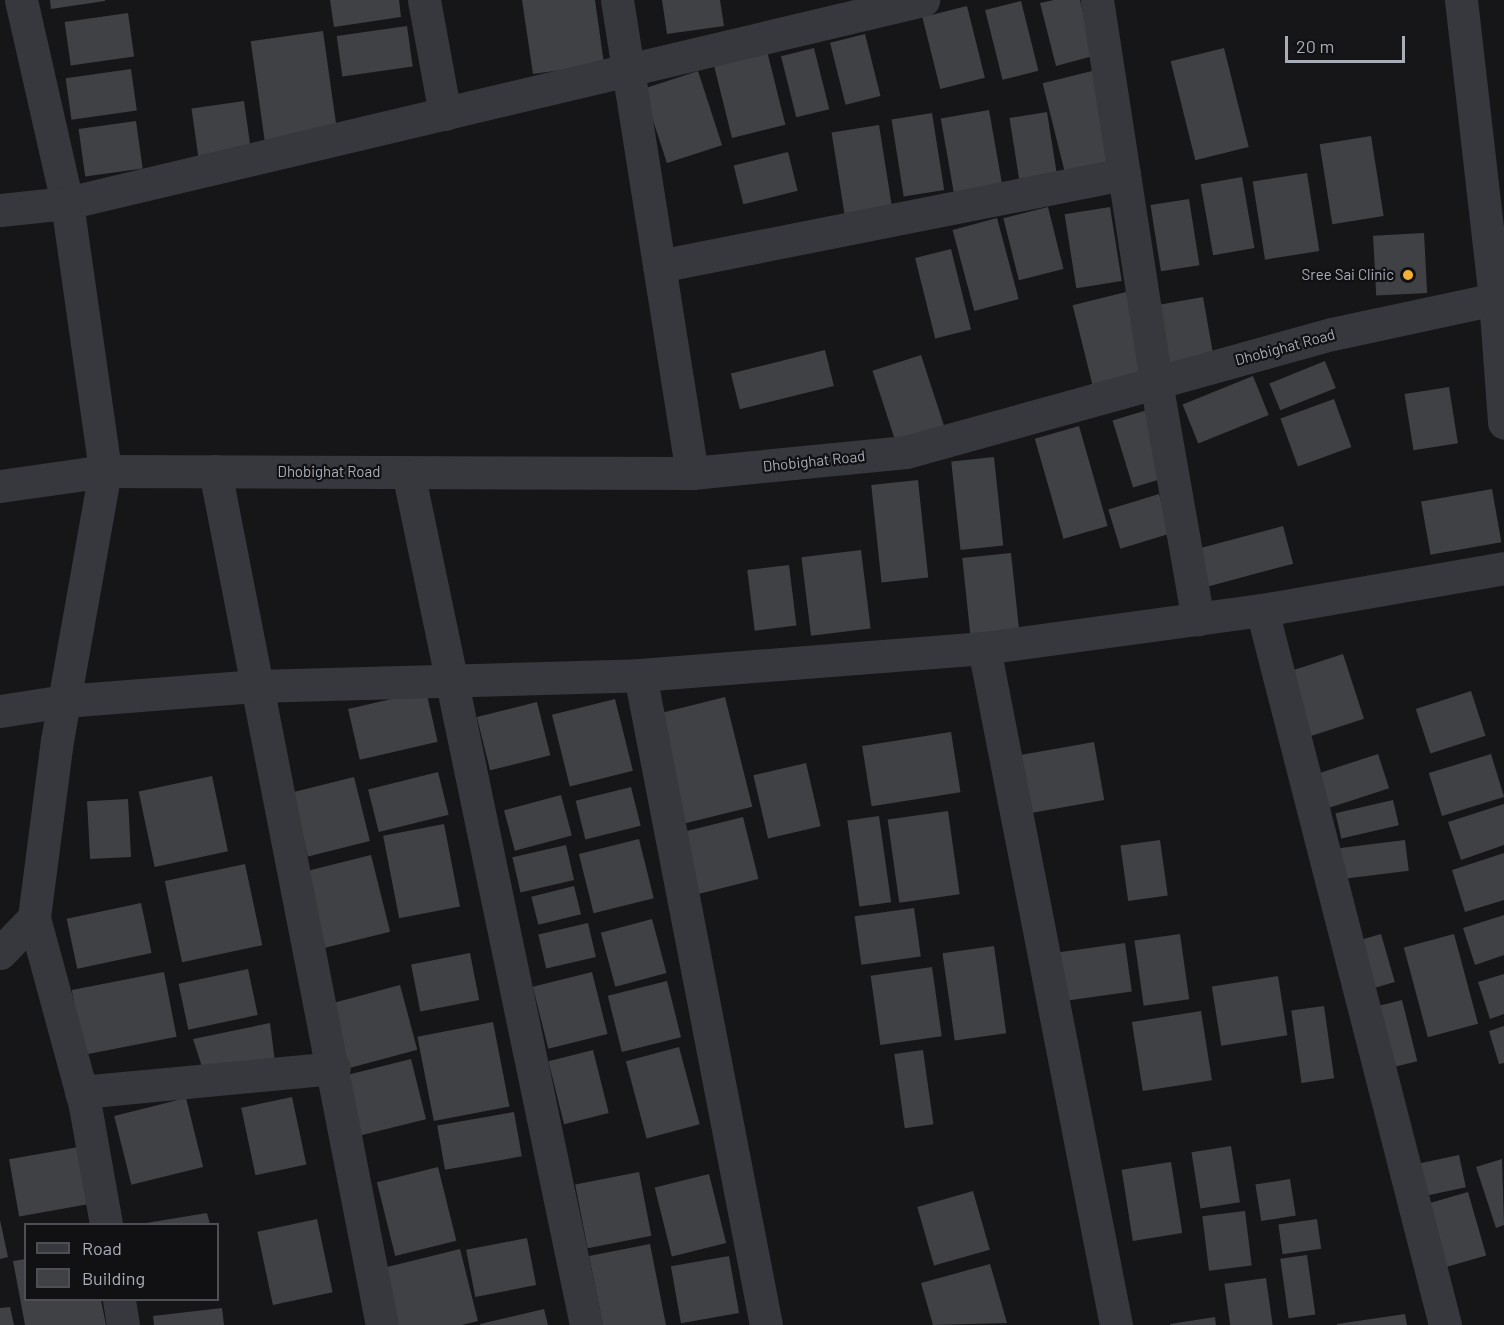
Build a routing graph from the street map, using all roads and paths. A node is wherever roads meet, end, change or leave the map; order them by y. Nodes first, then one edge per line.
1 (21, 0) edge
2 (424, 0) edge
3 (617, 0) edge
4 (923, 0) edge
5 (1097, 0) edge
6 (1461, 0) edge
7 (628, 70) junction
8 (445, 114) junction
9 (1124, 174) junction
10 (68, 203) junction
11 (0, 210) edge
12 (659, 266) junction
13 (1500, 298) edge
14 (1156, 382) junction
15 (1504, 423) edge
16 (105, 471) junction
17 (215, 471) junction
18 (408, 472) junction
19 (692, 473) junction
20 (0, 486) edge
21 (1504, 568) edge
22 (1262, 610) junction
23 (1198, 619) junction
24 (984, 648) junction
25 (640, 675) junction
26 (452, 683) junction
27 (256, 686) junction
28 (64, 701) junction
29 (0, 711) edge
30 (34, 918) junction
31 (0, 954) edge
32 (334, 1068) junction
33 (81, 1092) junction
34 (106, 1223) edge
35 (119, 1301) edge
36 (123, 1325) edge
37 (382, 1325) edge
38 (586, 1325) edge
39 (766, 1325) edge
40 (1116, 1325) edge
41 (1445, 1325) edge

1 - 10 street
2 - 8 street
3 - 7 street
4 - 7 street
5 - 9 street
6 - 13 street
7 - 8 street
7 - 12 street
8 - 10 street
9 - 12 street
9 - 14 street
10 - 11 street
10 - 16 street
12 - 19 street
13 - 14 street, Dhobighat Road
13 - 15 street
14 - 19 street, Dhobighat Road
14 - 23 street
16 - 17 street, Dhobighat Road
16 - 20 street, Dhobighat Road
16 - 28 street
17 - 18 street, Dhobighat Road
17 - 27 street
18 - 19 street, Dhobighat Road
18 - 26 street
21 - 22 street
22 - 23 street
22 - 41 street
23 - 24 street
24 - 25 street
24 - 40 street
25 - 26 street
25 - 39 street
26 - 27 street
26 - 38 street
27 - 28 street
27 - 32 street
28 - 29 street
28 - 30 street
30 - 31 street
30 - 33 street
32 - 33 street
32 - 37 street
33 - 34 street
35 - 36 street

